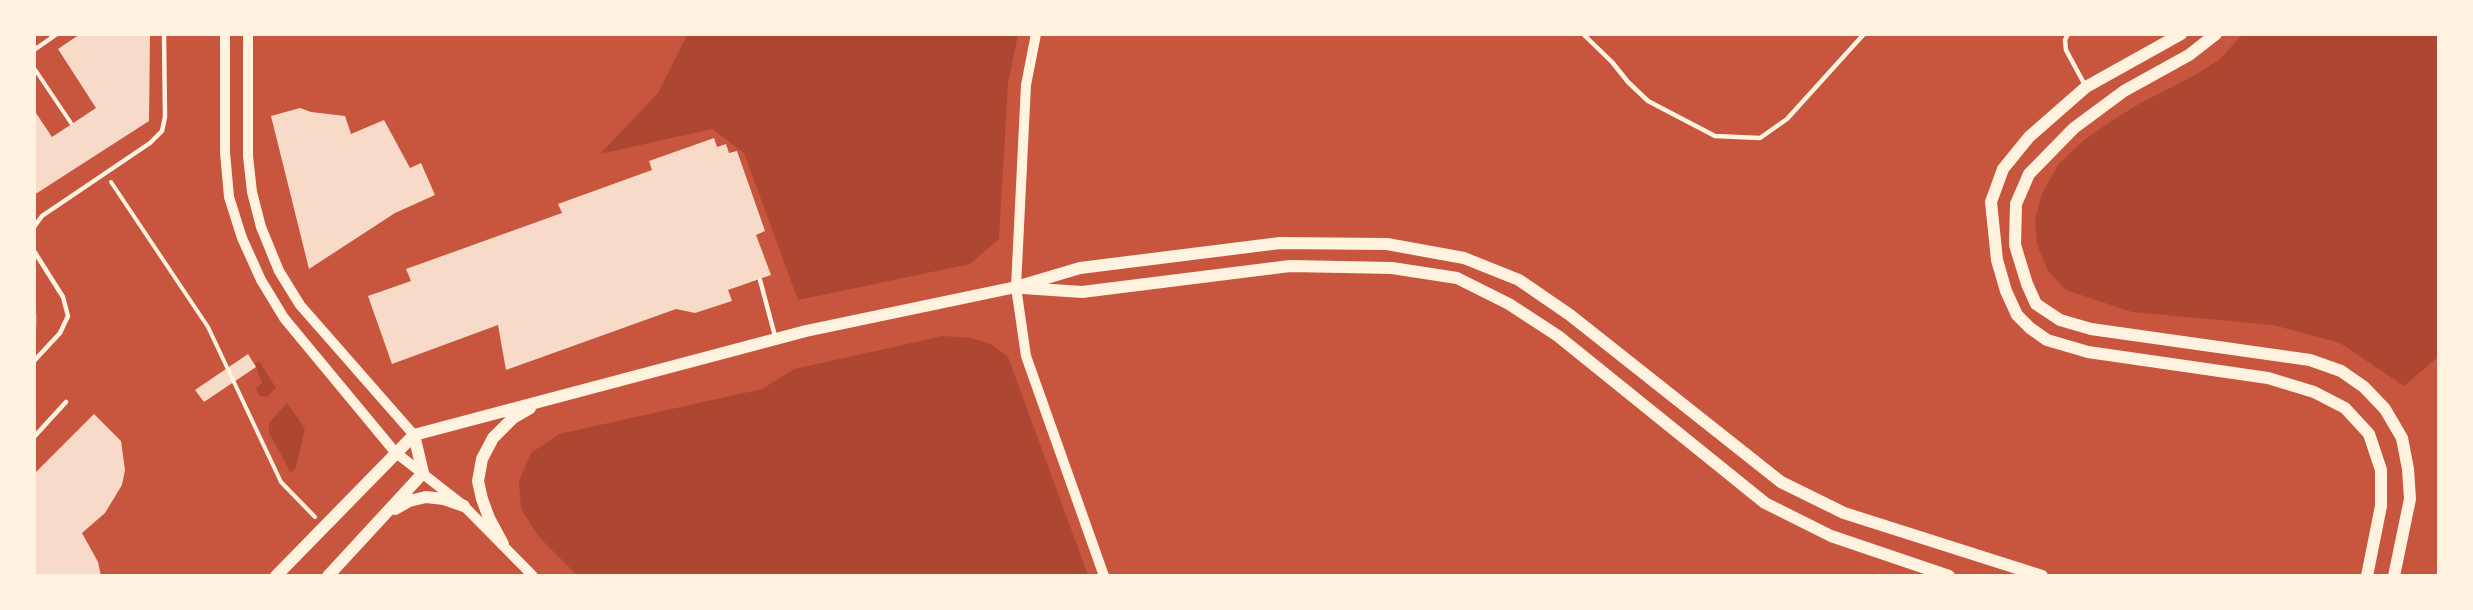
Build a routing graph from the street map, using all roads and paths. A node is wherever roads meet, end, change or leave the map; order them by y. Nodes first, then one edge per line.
1 (57, 34) edge
2 (164, 34) edge
3 (225, 34) edge
4 (248, 34) edge
5 (1036, 34) edge
6 (1583, 34) edge
7 (1864, 34) edge
8 (2068, 34) edge
9 (2181, 34) edge
10 (2216, 34) edge
11 (34, 50) edge
12 (34, 68) edge
13 (2086, 87) junction
14 (71, 123) dead end
15 (120, 196) dead end
16 (34, 226) edge
17 (34, 251) edge
18 (760, 280) dead end
19 (1016, 287) junction
20 (34, 314) edge
21 (34, 326) edge
22 (776, 339) junction
23 (34, 361) edge
24 (549, 398) junction
25 (66, 402) dead end
26 (414, 435) junction
27 (34, 437) edge
28 (395, 452) junction
29 (423, 473) junction
30 (464, 506) junction
31 (386, 513) junction
32 (324, 526) junction
33 (502, 544) junction
34 (276, 576) edge
35 (328, 576) edge
36 (533, 576) edge
37 (1104, 576) edge
38 (1949, 576) edge
39 (2042, 576) edge
40 (2367, 576) edge
41 (2394, 576) edge

1 - 11 lane
2 - 16 lane
3 - 28 street
4 - 26 street
5 - 19 street
6 - 7 lane
8 - 13 lane
9 - 13 main road
10 - 41 main road
12 - 14 path
13 - 40 main road
15 - 32 path
17 - 23 lane
18 - 22 lane
19 - 22 main road
19 - 37 street
19 - 38 main road
19 - 39 main road
20 - 21 lane
22 - 24 main road
24 - 26 main road
24 - 33 main road
25 - 27 lane
26 - 28 main road
26 - 29 main road
28 - 29 street
28 - 32 main road
29 - 30 street
29 - 31 main road
30 - 31 main road
30 - 33 street
31 - 35 main road
32 - 34 main road
33 - 36 street

